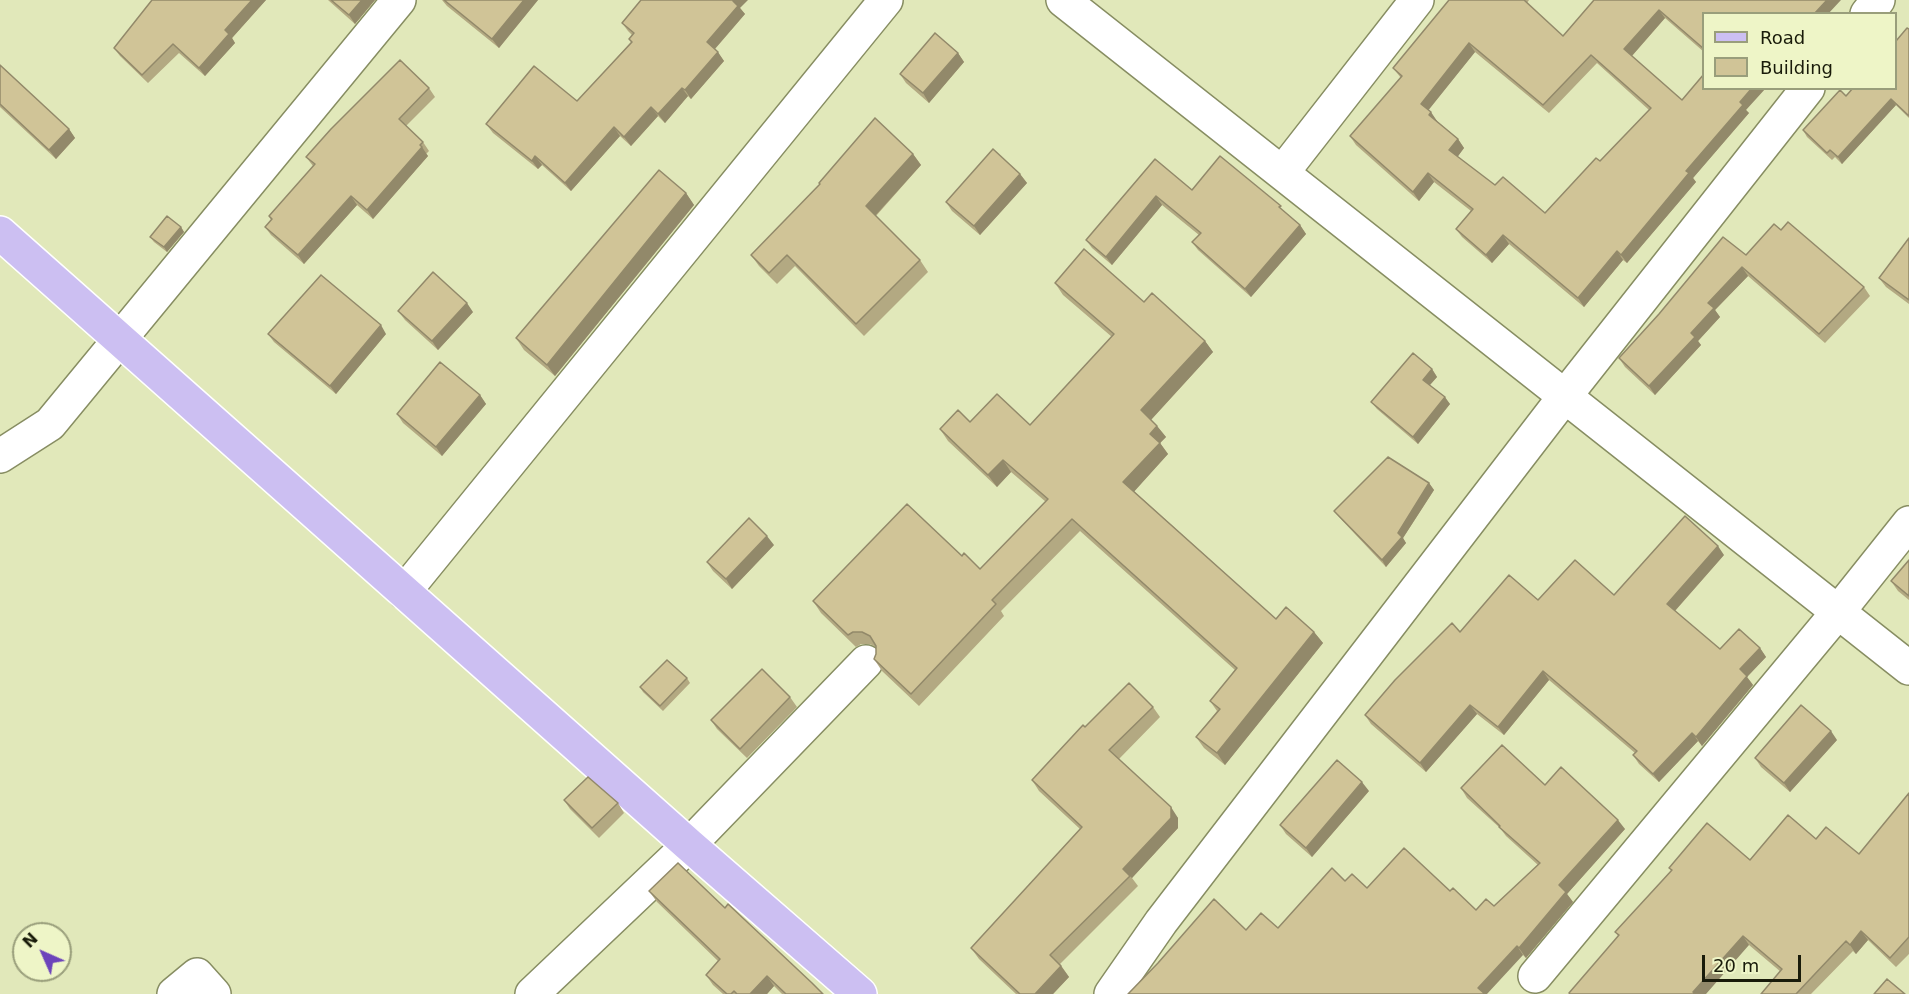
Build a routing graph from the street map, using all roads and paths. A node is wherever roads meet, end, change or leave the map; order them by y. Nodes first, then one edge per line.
1 (399, 0) edge
2 (886, 0) edge
3 (1063, 0) edge
4 (1417, 0) edge
5 (1878, 0) edge
6 (1869, 12) edge
7 (1806, 90) edge
8 (1282, 173) junction
9 (0, 233) edge
10 (119, 339) junction
11 (1564, 396) junction
12 (0, 456) edge
13 (1909, 523) edge
14 (404, 592) junction
15 (1838, 612) junction
16 (866, 662) dead end
17 (1909, 668) edge
18 (689, 845) junction
19 (1535, 976) dead end
20 (856, 993) edge
21 (174, 994) edge
22 (214, 994) edge
23 (532, 994) edge
24 (1110, 994) edge

1 - 10 street
2 - 14 street
3 - 8 street
4 - 8 street
5 - 6 street
7 - 11 street
8 - 11 street
9 - 10 main road
10 - 12 street
10 - 14 main road
11 - 15 street
11 - 24 street
13 - 15 street
14 - 18 main road
15 - 17 street
15 - 19 street
16 - 18 street
18 - 20 main road
18 - 23 street
21 - 22 street

